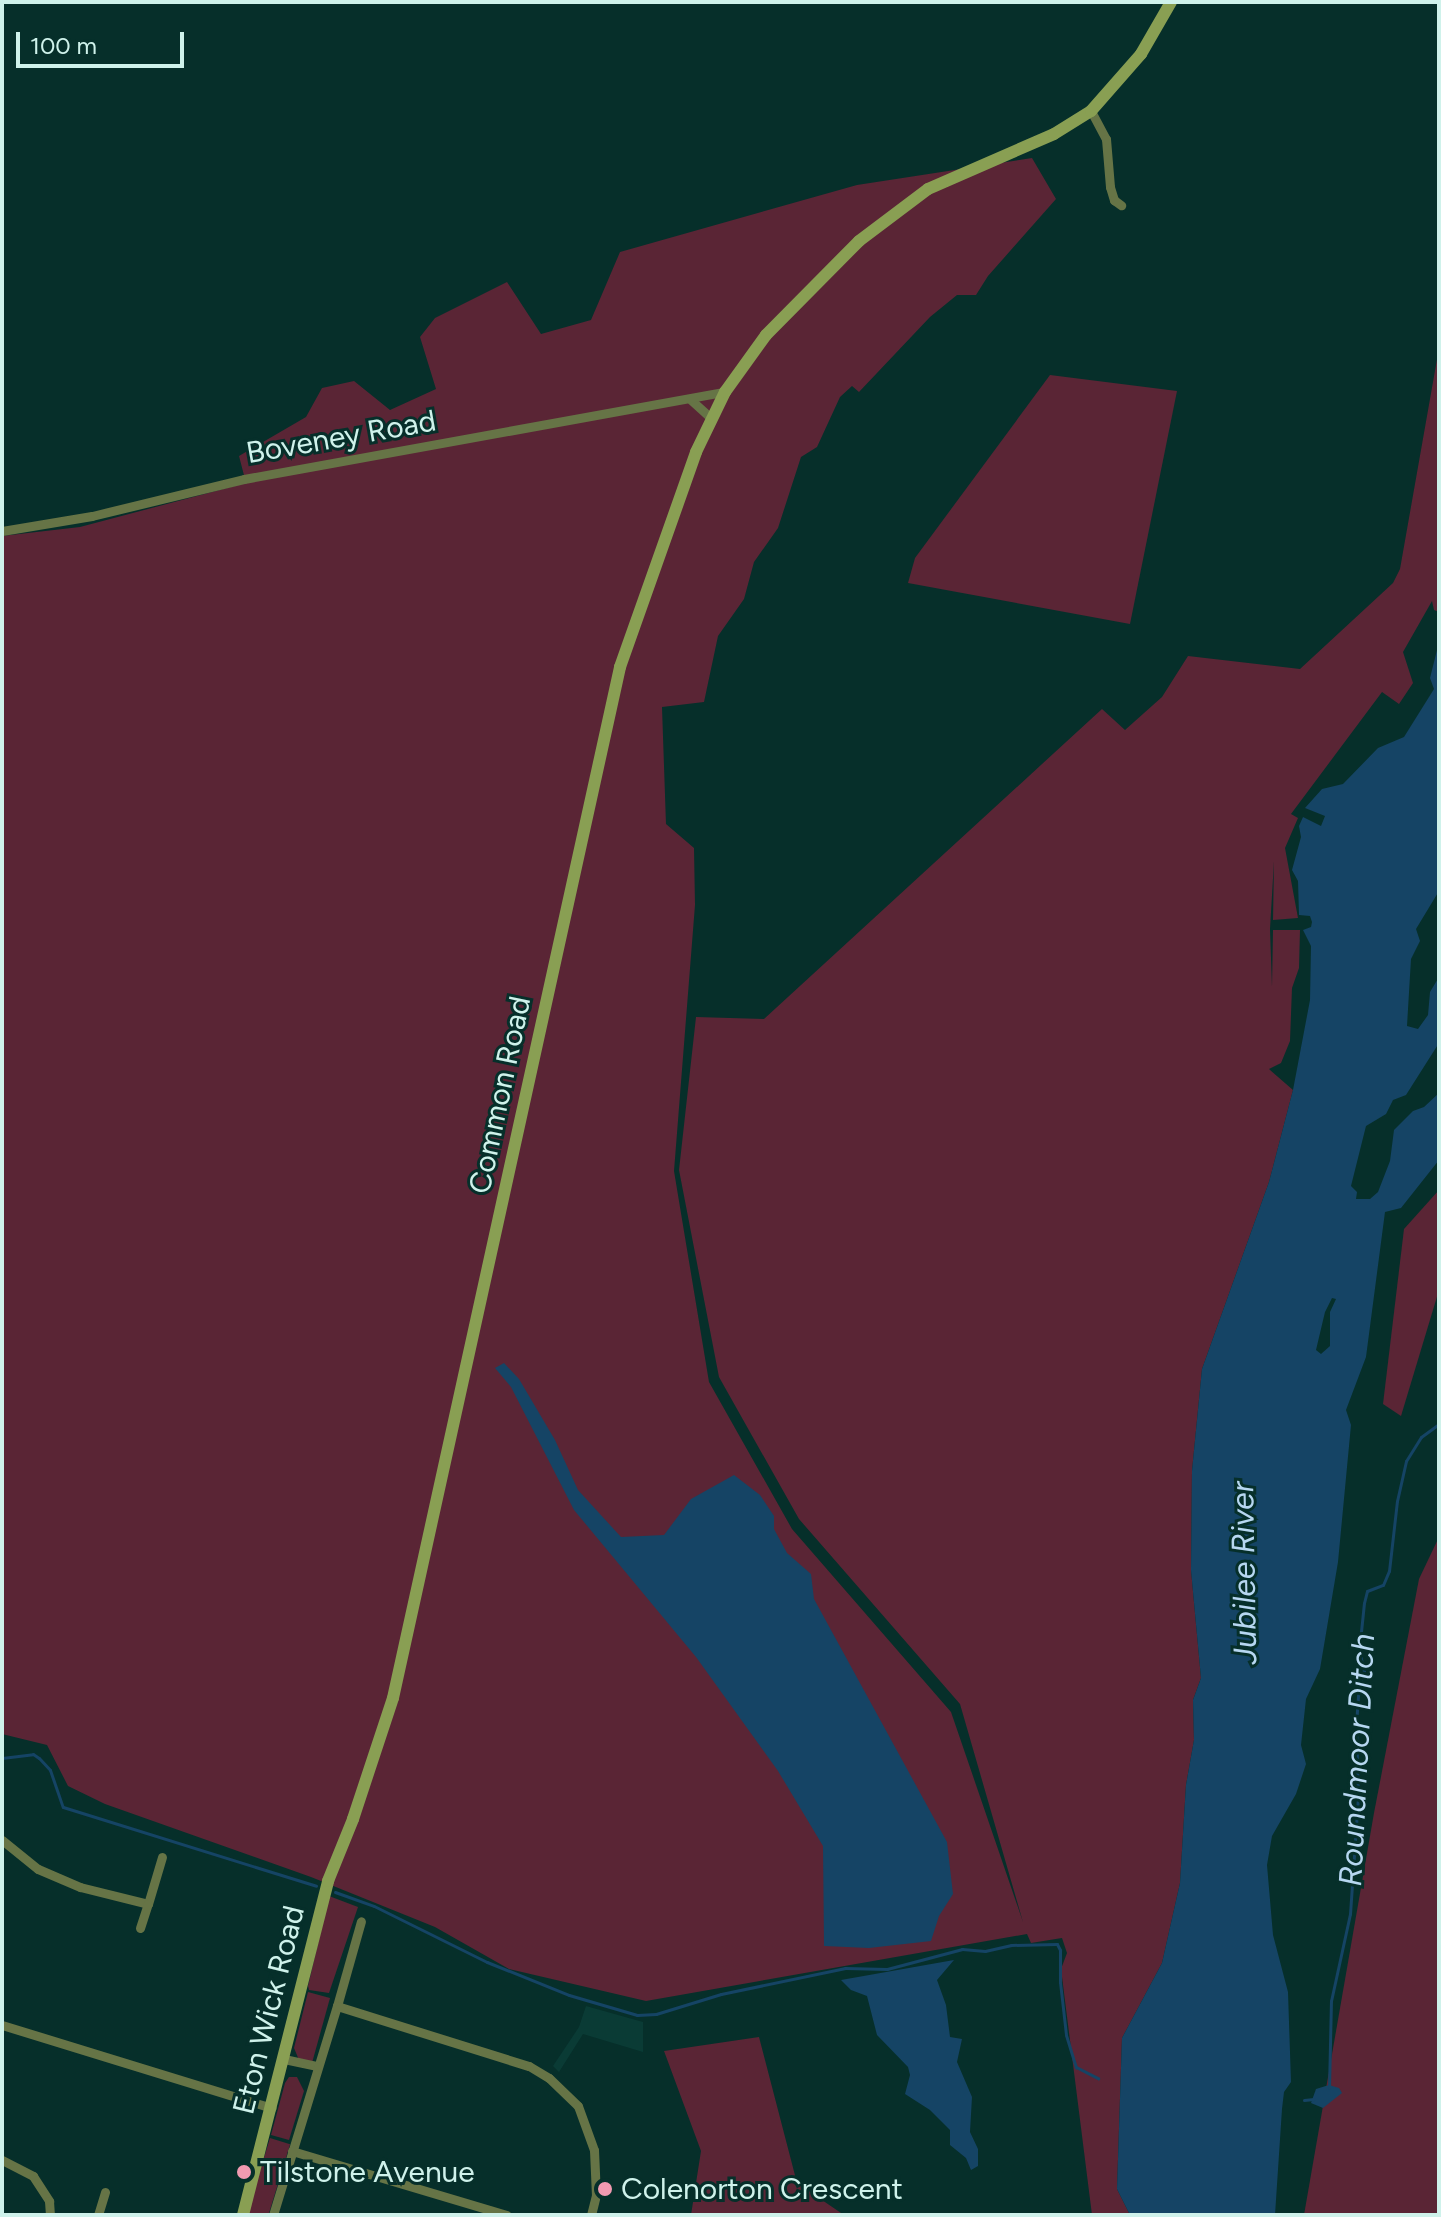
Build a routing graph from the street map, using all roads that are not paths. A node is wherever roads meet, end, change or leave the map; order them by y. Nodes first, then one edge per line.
1 (1171, 2) edge
2 (1091, 111) junction
3 (1121, 205) dead end
4 (725, 392) junction
5 (691, 400) junction
6 (711, 418) junction
7 (2, 531) edge
8 (353, 1819) joint
9 (2, 1840) edge
10 (162, 1857) dead end
11 (148, 1904) junction
12 (361, 1921) dead end
13 (140, 1928) dead end
14 (341, 2008) junction
15 (2, 2025) edge
16 (284, 2059) junction
17 (317, 2066) junction
18 (272, 2108) junction
19 (292, 2151) junction
20 (2, 2160) edge
21 (105, 2192) dead end
22 (50, 2215) edge
23 (98, 2215) edge
24 (243, 2215) edge
25 (273, 2215) edge
26 (507, 2215) edge
27 (591, 2215) edge

1 - 2 main road, Common Road
2 - 3 street
2 - 4 main road, Common Road
4 - 5 street, Boveney Road
4 - 6 main road, Common Road
5 - 6 street
5 - 7 street, Boveney Road
6 - 8 main road, Common Road
8 - 16 main road, Eton Wick Road
9 - 11 street
10 - 11 street
11 - 13 street
12 - 14 street
14 - 17 street
14 - 27 street
15 - 18 street
16 - 17 street
16 - 18 main road, Eton Wick Road
17 - 19 street
18 - 24 main road, Eton Wick Road
19 - 25 street
19 - 26 street
20 - 22 street
21 - 23 street

